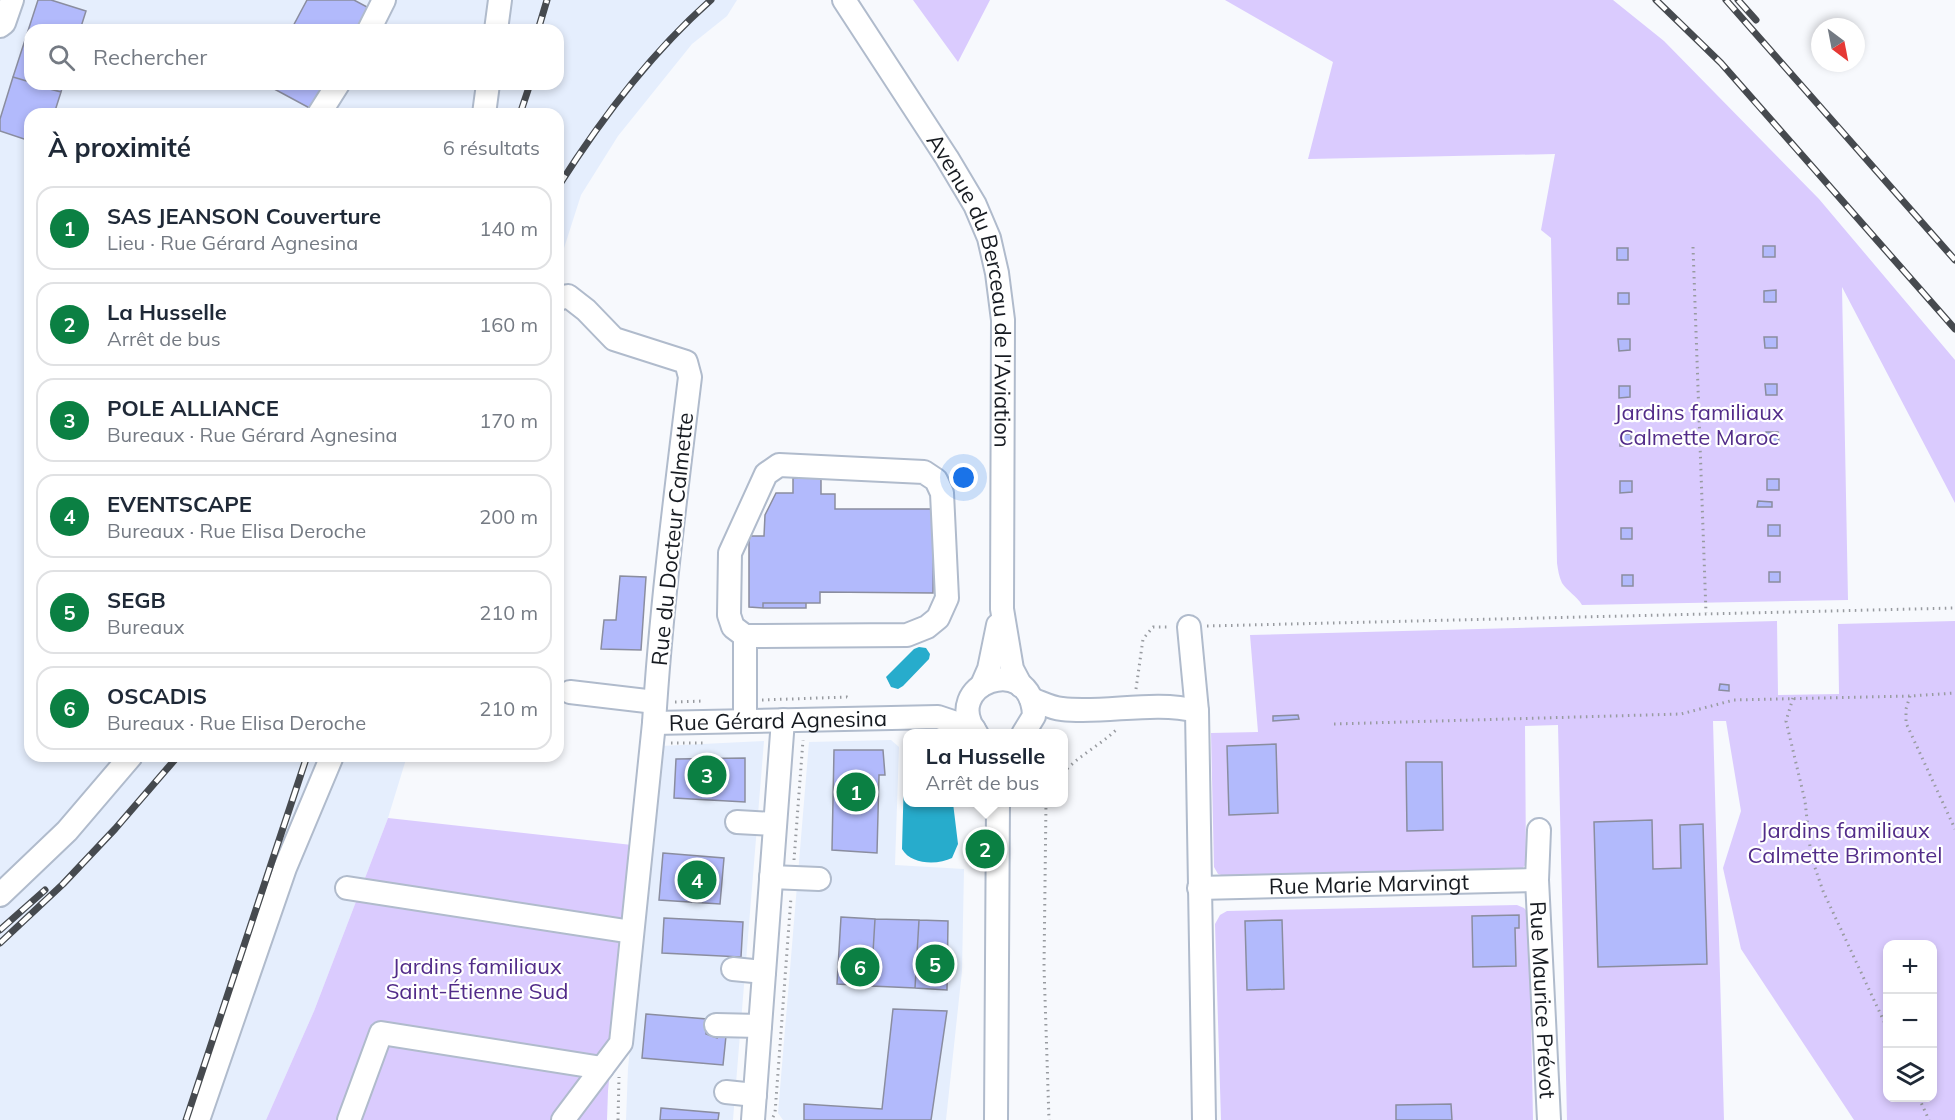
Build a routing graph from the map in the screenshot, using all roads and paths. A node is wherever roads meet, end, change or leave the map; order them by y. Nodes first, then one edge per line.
1 (12, 0) edge
2 (384, 0) edge
3 (500, 0) edge
4 (844, 0) edge
5 (372, 24) edge
6 (497, 24) edge
7 (0, 26) edge
8 (334, 90) edge
9 (487, 90) edge
10 (323, 108) edge
11 (485, 108) edge
12 (1693, 248) dead end
13 (564, 297) edge
14 (1955, 608) edge
15 (1002, 609) junction
16 (1706, 613) junction
17 (1189, 627) junction
18 (745, 636) junction
19 (977, 690) junction
20 (570, 692) dead end
21 (1026, 693) junction
22 (1955, 693) edge
23 (1910, 696) junction
24 (1793, 697) junction
25 (1060, 709) junction
26 (1121, 709) junction
27 (1197, 711) junction
28 (654, 713) junction
29 (938, 717) junction
30 (783, 720) junction
31 (745, 721) junction
32 (1334, 724) dead end
33 (970, 729) edge
34 (974, 729) edge
35 (1027, 729) edge
36 (803, 740) dead end
37 (126, 762) edge
38 (329, 762) edge
39 (1068, 767) edge
40 (998, 807) edge
41 (1046, 807) edge
42 (737, 822) dead end
43 (775, 824) junction
44 (1955, 829) edge
45 (1539, 830) dead end
46 (782, 877) junction
47 (819, 879) dead end
48 (1537, 880) junction
49 (348, 888) dead end
50 (1199, 888) junction
51 (0, 895) edge
52 (632, 932) junction
53 (733, 969) dead end
54 (764, 972) junction
55 (1883, 1021) edge
56 (716, 1025) dead end
57 (760, 1026) junction
58 (611, 1072) junction
59 (726, 1092) dead end
60 (755, 1095) junction
61 (1921, 1102) edge
62 (198, 1120) edge
63 (348, 1120) edge
64 (562, 1120) edge
65 (618, 1120) edge
66 (753, 1120) edge
67 (771, 1120) edge
68 (996, 1120) edge
69 (1049, 1120) edge
70 (1204, 1120) edge
71 (1549, 1120) edge
72 (1929, 1120) edge

1 - 7 street
2 - 5 street
3 - 6 street
4 - 15 street, Avenue du Berceau de l'Aviation
8 - 10 street
9 - 11 street
12 - 16 path
13 - 28 street, Rue du Docteur Calmette
14 - 16 path
15 - 19 street, Avenue du Berceau de l'Aviation
15 - 21 street, Avenue du Berceau de l'Aviation
16 - 17 path
17 - 26 path
17 - 27 street
18 - 18 street
18 - 31 street
19 - 21 street
19 - 29 street
19 - 34 street, Avenue du Berceau de l'Aviation
20 - 28 street
21 - 25 street
21 - 35 street
22 - 23 path
23 - 24 path
23 - 44 path
24 - 32 path
24 - 55 path
25 - 26 street
25 - 35 street
26 - 27 street
26 - 39 path
27 - 50 street
28 - 31 street, Rue Gérard Agnesina
28 - 52 street, Rue du Docteur Calmette
29 - 30 street, Rue Gérard Agnesina
29 - 33 street, Rue Gérard Agnesina
30 - 31 street, Rue Gérard Agnesina
30 - 43 street
36 - 46 path
37 - 51 street
38 - 62 street
40 - 68 street
41 - 69 path
42 - 43 street
43 - 46 street
45 - 48 street, Rue Maurice Prévot
46 - 47 street
46 - 54 street
46 - 67 path
48 - 50 street, Rue Marie Marvingt
48 - 71 street, Rue Maurice Prévot
49 - 52 street
50 - 70 street
52 - 58 street, Rue du Docteur Calmette
53 - 54 street
54 - 57 street
56 - 57 street
57 - 60 street
58 - 63 street
58 - 64 street, Rue du Docteur Calmette
58 - 65 path
59 - 60 street
60 - 66 street
61 - 72 path

